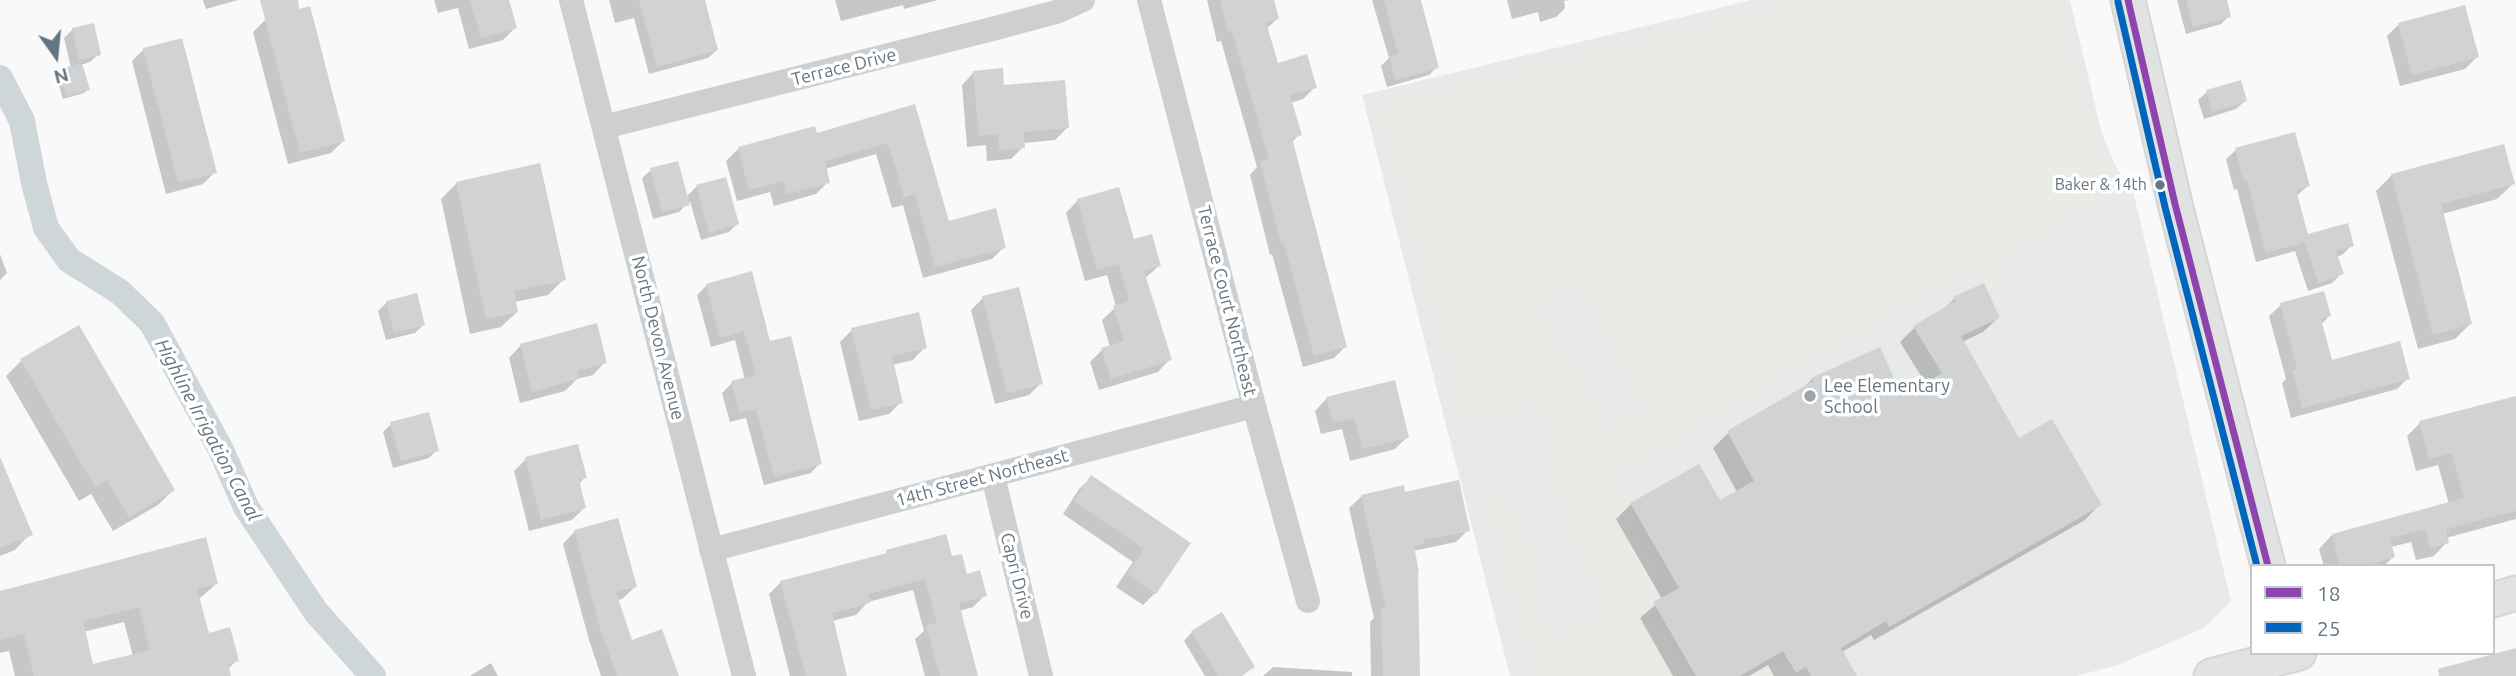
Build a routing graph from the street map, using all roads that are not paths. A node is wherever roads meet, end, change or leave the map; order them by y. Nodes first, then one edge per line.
1 (571, 0) edge
2 (1083, 0) edge
3 (1149, 0) edge
4 (2128, 0) edge
5 (604, 127) junction
6 (1254, 406) junction
7 (993, 476) junction
8 (711, 550) junction
9 (2268, 564) edge
10 (2516, 593) edge
11 (2495, 599) edge
12 (1308, 601) dead end
13 (2295, 659) edge
14 (744, 676) edge
15 (1041, 676) edge
16 (2211, 676) edge

1 - 5 street, North Devon Avenue
2 - 5 street, Terrace Drive
3 - 6 street, Terrace Court Northeast
4 - 9 main road
5 - 8 street, North Devon Avenue
6 - 7 street, 14th Street Northeast
6 - 12 street, Terrace Court Northeast
7 - 8 street, 14th Street Northeast
7 - 15 street, Capri Drive
8 - 14 street, North Devon Avenue
10 - 11 main road
13 - 16 main road

